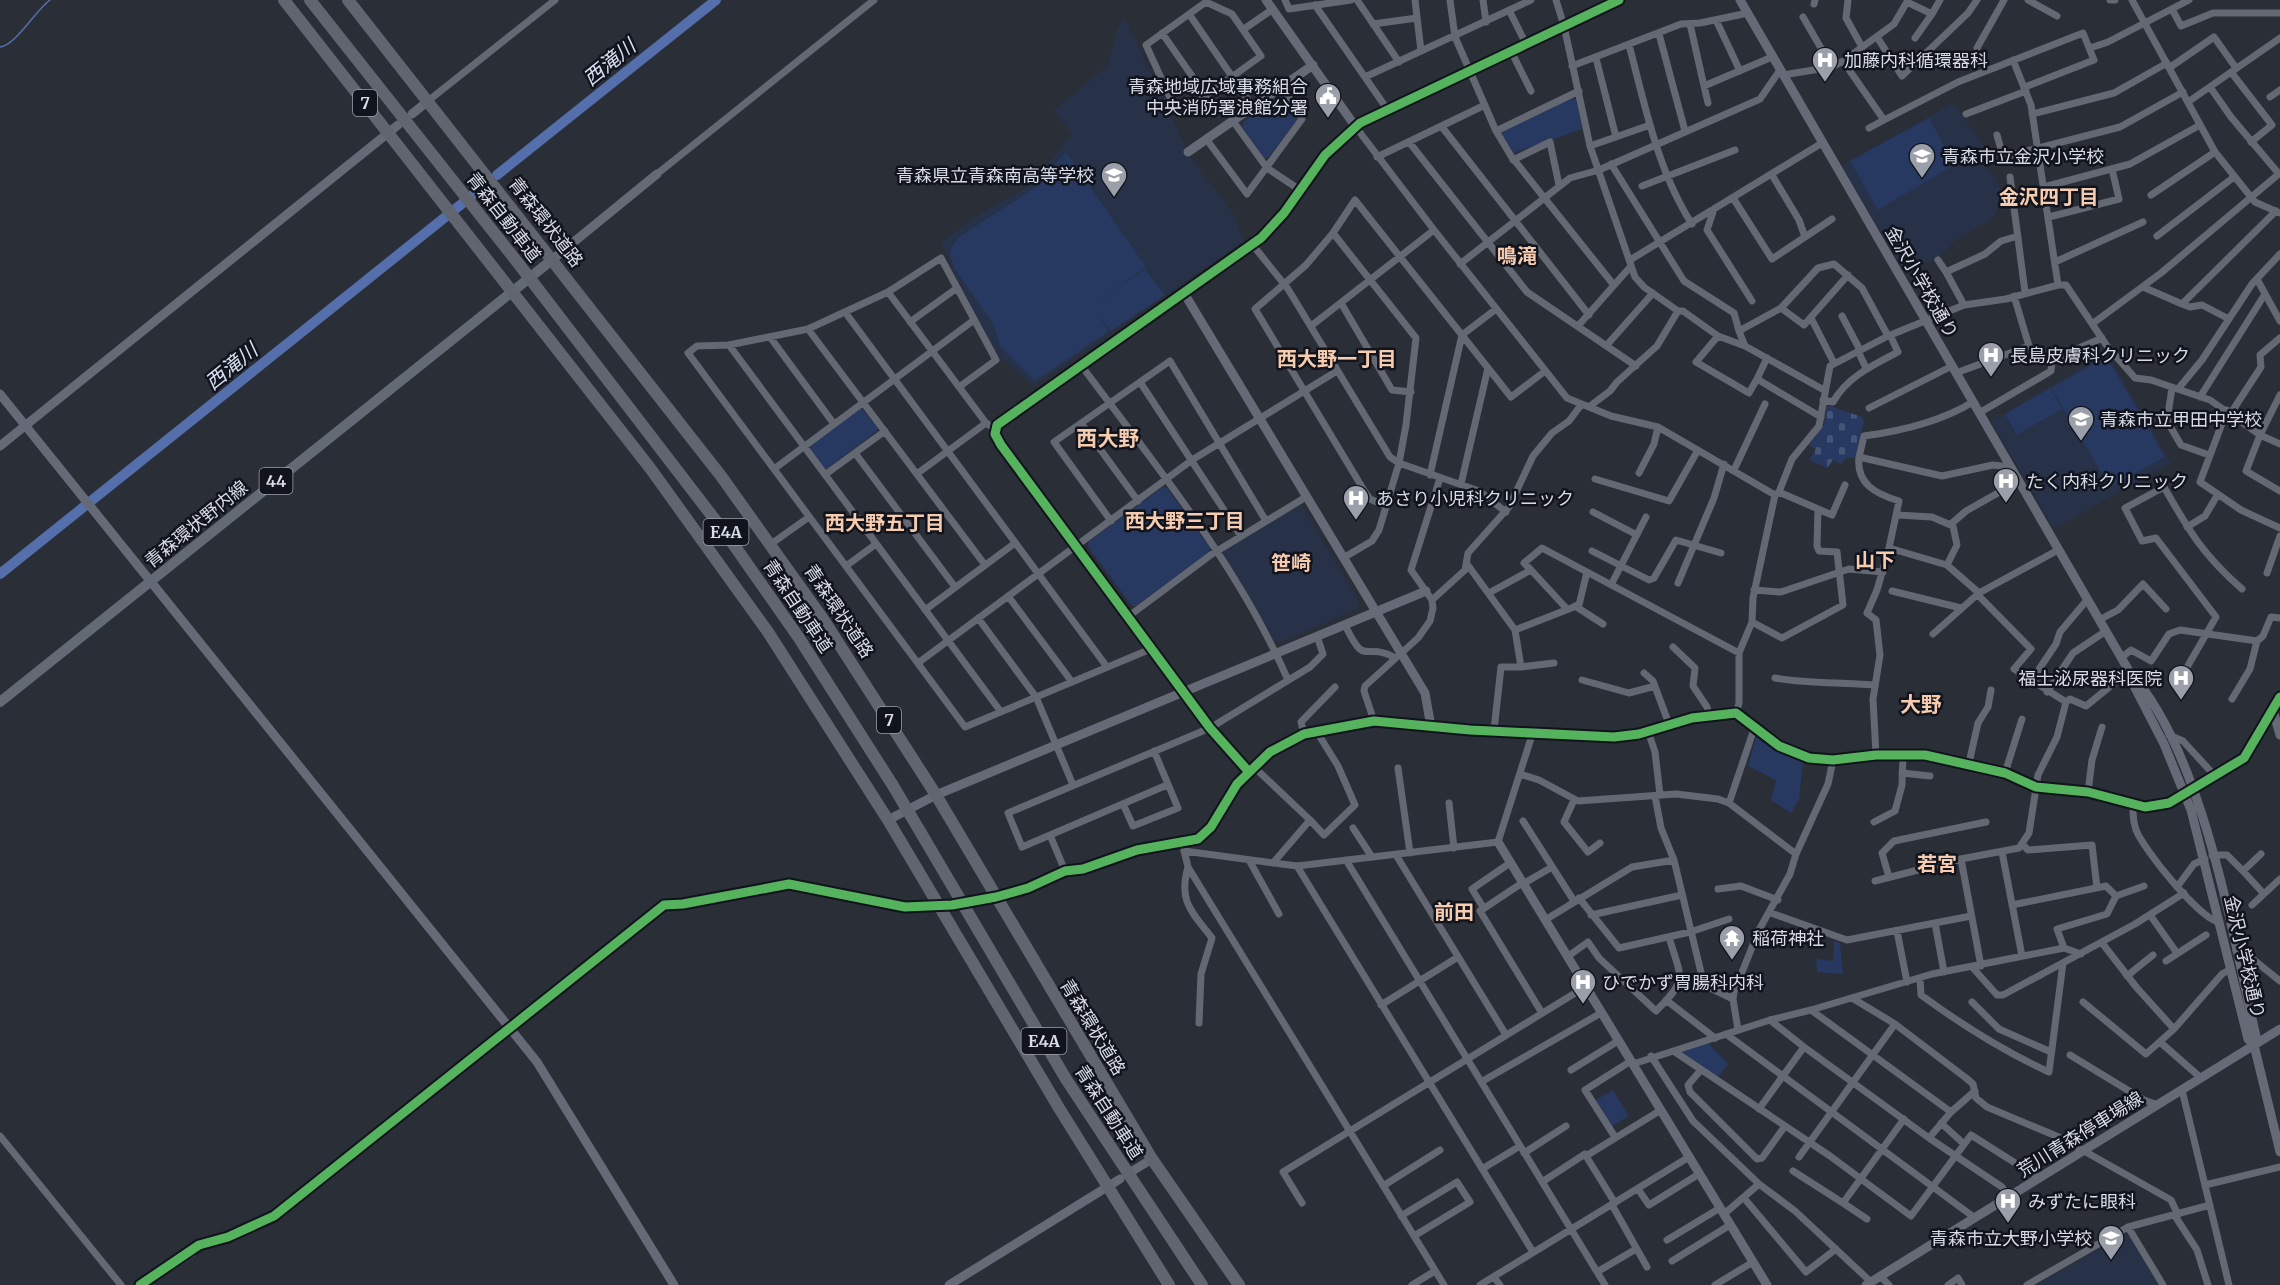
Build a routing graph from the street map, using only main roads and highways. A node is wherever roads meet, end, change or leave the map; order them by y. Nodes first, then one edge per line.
1 (284, 0) edge
2 (310, 0) edge
3 (348, 0) edge
4 (553, 259) junction
5 (512, 291) junction
6 (0, 702) edge
7 (1169, 1285) edge
8 (1201, 1285) edge
9 (1239, 1285) edge

1 - 5 highway, 7
2 - 8 highway, 青森自動車道 / E4A, bridge
3 - 4 highway, 青森環状道路 / 7
4 - 5 main road, 青森環状野内線 / 44
4 - 9 highway, 青森環状道路 / 7
5 - 6 main road, 青森環状野内線 / 44
5 - 7 highway, 7

